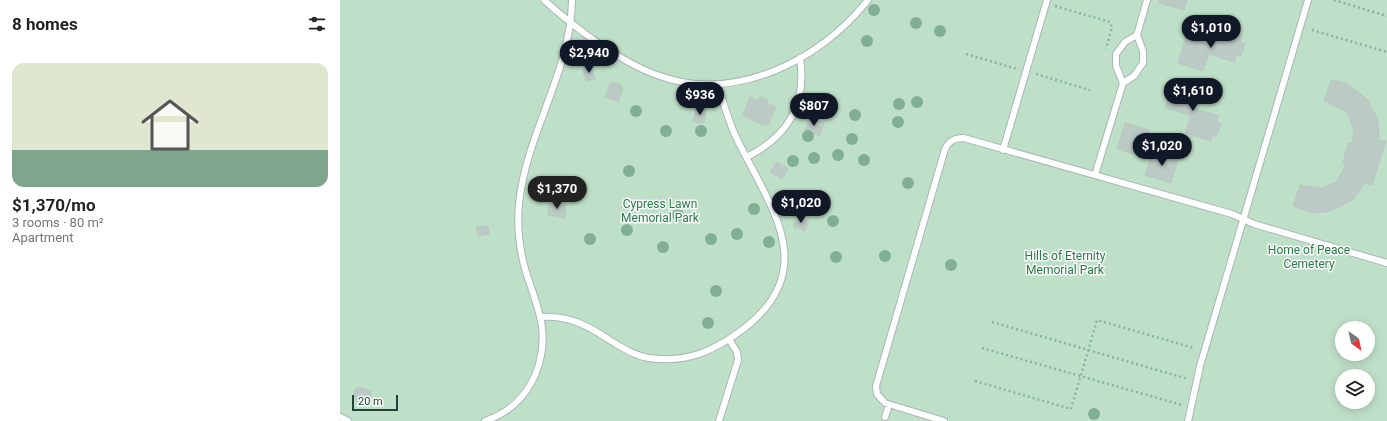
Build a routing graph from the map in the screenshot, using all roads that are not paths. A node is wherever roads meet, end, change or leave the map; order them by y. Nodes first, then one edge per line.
1 (544, 0) edge
2 (572, 0) edge
3 (868, 0) edge
4 (1147, 0) edge
5 (1308, 0) edge
6 (1046, 2) edge
7 (571, 22) junction
8 (1137, 35) junction
9 (800, 58) junction
10 (1123, 83) junction
11 (718, 84) junction
12 (1003, 150) junction
13 (747, 157) junction
14 (1095, 175) junction
15 (1243, 219) junction
16 (1387, 263) edge
17 (541, 317) junction
18 (729, 339) junction
19 (889, 405) junction
20 (503, 414) junction
21 (340, 417) edge
22 (885, 417) dead end
23 (348, 421) edge
24 (485, 421) edge
25 (502, 421) edge
26 (718, 421) edge
27 (944, 421) edge
28 (1188, 421) edge

1 - 7 lane
2 - 7 lane
3 - 9 lane
4 - 8 lane
5 - 15 lane
6 - 12 lane
7 - 11 lane
7 - 17 lane
8 - 10 lane
8 - 10 lane
9 - 11 lane
9 - 13 lane
10 - 14 lane
11 - 13 lane
12 - 14 lane
12 - 19 lane
13 - 18 lane
14 - 15 lane
15 - 16 lane
15 - 28 lane
17 - 18 lane
17 - 20 lane
18 - 26 lane
19 - 22 lane
19 - 27 lane
20 - 24 lane
20 - 25 lane
21 - 23 lane

